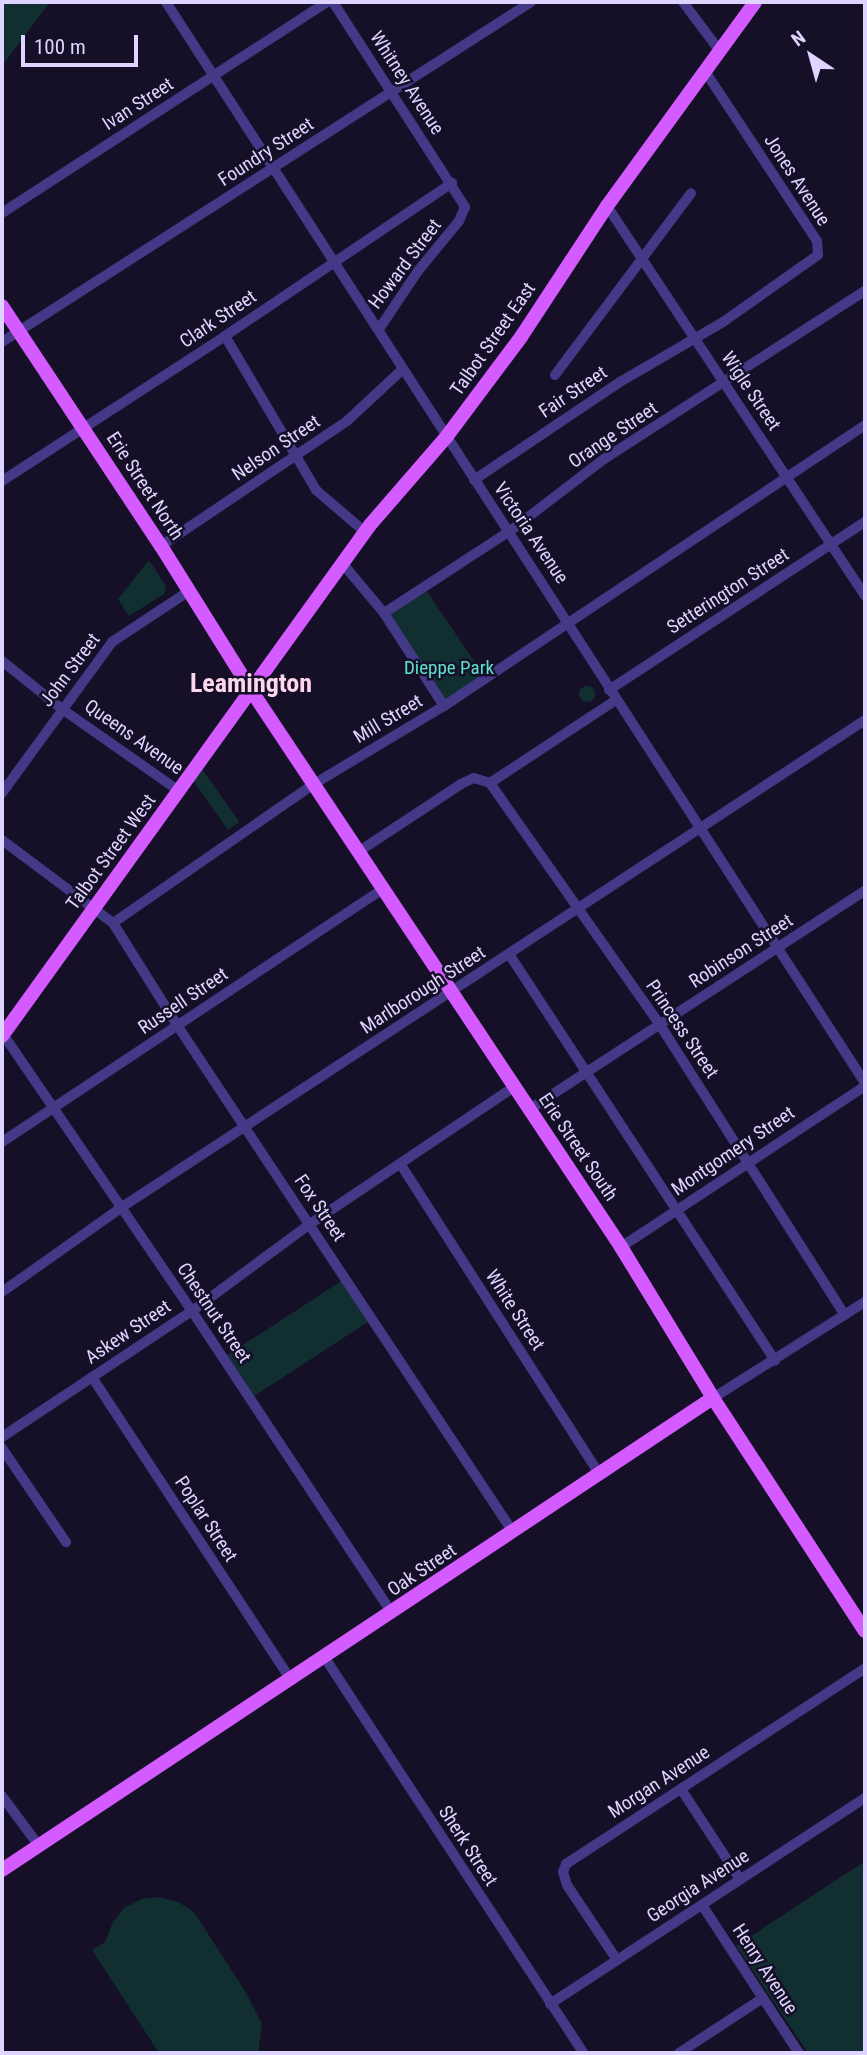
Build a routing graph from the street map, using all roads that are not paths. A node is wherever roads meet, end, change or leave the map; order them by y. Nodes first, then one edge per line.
1 (166, 2) edge
2 (327, 2) edge
3 (333, 2) edge
4 (531, 2) edge
5 (683, 2) edge
6 (754, 2) edge
7 (719, 50) junction
8 (705, 71) junction
9 (214, 76) junction
10 (392, 92) junction
11 (273, 169) junction
12 (452, 183) junction
13 (691, 193) dead end
14 (607, 206) junction
15 (2, 213) edge
16 (641, 258) junction
17 (334, 263) junction
18 (865, 291) edge
19 (2, 306) edge
20 (379, 329) junction
21 (18, 332) junction
22 (225, 336) junction
23 (694, 338) junction
24 (2, 342) edge
25 (403, 369) junction
26 (555, 375) dead end
27 (724, 383) junction
28 (865, 425) edge
29 (84, 428) junction
30 (447, 436) junction
31 (297, 455) junction
32 (787, 476) junction
33 (474, 480) junction
34 (2, 481) edge
35 (865, 522) edge
36 (365, 531) junction
37 (510, 531) junction
38 (831, 544) junction
39 (161, 546) junction
40 (342, 564) junction
41 (189, 591) junction
42 (865, 596) edge
43 (384, 613) junction
44 (568, 621) junction
45 (2, 661) edge
46 (251, 690) junction
47 (609, 690) junction
48 (616, 700) junction
49 (444, 706) junction
50 (62, 709) junction
51 (865, 720) edge
52 (490, 783) junction
53 (314, 784) junction
54 (179, 790) junction
55 (2, 793) edge
56 (701, 828) junction
57 (2, 840) edge
58 (358, 852) junction
59 (383, 889) junction
60 (865, 891) edge
61 (94, 908) junction
62 (577, 908) junction
63 (113, 923) junction
64 (778, 948) junction
65 (509, 954) junction
66 (452, 992) junction
67 (177, 1025) junction
68 (660, 1025) junction
69 (2, 1035) edge
70 (587, 1073) junction
71 (865, 1084) edge
72 (514, 1086) junction
73 (54, 1108) junction
74 (530, 1109) junction
75 (246, 1127) junction
76 (2, 1142) edge
77 (748, 1161) junction
78 (401, 1165) junction
79 (122, 1207) junction
80 (678, 1209) junction
81 (310, 1224) junction
82 (621, 1247) junction
83 (2, 1292) edge
84 (865, 1302) edge
85 (192, 1311) junction
86 (845, 1315) junction
87 (775, 1361) junction
88 (92, 1377) junction
89 (713, 1398) junction
90 (2, 1437) edge
91 (2, 1448) edge
92 (599, 1474) junction
93 (513, 1532) junction
94 (66, 1542) dead end
95 (393, 1613) junction
96 (865, 1631) edge
97 (325, 1658) junction
98 (865, 1668) edge
99 (291, 1680) junction
100 (681, 1789) junction
101 (2, 1796) edge
102 (865, 1798) edge
103 (38, 1846) junction
104 (2, 1870) edge
105 (740, 1880) junction
106 (702, 1905) junction
107 (617, 1960) junction
108 (763, 1998) junction
109 (550, 2004) junction
110 (583, 2053) edge
111 (680, 2053) edge
112 (799, 2053) edge

1 - 9 street, Victoria Avenue
2 - 9 street, Ivan Street
3 - 10 street, Whitney Avenue
4 - 10 street, Foundry Street
5 - 7 street
6 - 7 main road, Talbot Street East
7 - 8 main road, Talbot Street East
8 - 14 main road, Talbot Street East
8 - 23 street, Jones Avenue
9 - 11 street, Victoria Avenue
9 - 15 street, Ivan Street
10 - 11 street, Foundry Street
10 - 12 street, Whitney Avenue
11 - 17 street, Victoria Avenue
11 - 21 street, Foundry Street
12 - 17 street, Clark Street
12 - 20 street, Howard Street
13 - 16 street
14 - 16 street, Wigle Street
14 - 30 main road, Talbot Street East
16 - 23 street, Wigle Street
16 - 26 street
17 - 20 street, Victoria Avenue
17 - 22 street, Clark Street
18 - 27 street, Orange Street
19 - 21 main road, Erie Street North
20 - 25 street, Victoria Avenue
21 - 24 street, Foundry Street
21 - 29 main road, Erie Street North
22 - 29 street, Clark Street
22 - 31 street
23 - 27 street, Wigle Street
23 - 33 street, Fair Street
25 - 30 street, Victoria Avenue
25 - 31 street, Nelson Street
27 - 32 street, Wigle Street
27 - 37 street, Orange Street
28 - 32 street, Mill Street
29 - 34 street, Clark Street
29 - 39 main road, Erie Street North
30 - 33 street, Victoria Avenue
30 - 36 main road, Talbot Street East
31 - 36 street
31 - 39 street, Nelson Street
32 - 38 street, Wigle Street
32 - 44 street, Mill Street
33 - 37 street, Victoria Avenue
35 - 38 street, Setterington Street
36 - 40 main road, Talbot Street East
37 - 43 street, Orange Street
37 - 44 street, Victoria Avenue
38 - 42 street, Wigle Street
38 - 47 street, Setterington Street
39 - 41 main road, Erie Street North
40 - 43 street
40 - 46 main road, Talbot Street East
41 - 46 main road, Erie Street North
41 - 50 street, John Street
43 - 49 street
44 - 47 street, Victoria Avenue
44 - 49 street, Mill Street
45 - 50 street, Queens Avenue
46 - 53 main road, Erie Street South
46 - 54 main road, Talbot Street West
47 - 48 street, Victoria Avenue
48 - 52 street
48 - 56 street, Victoria Avenue
49 - 53 street, Mill Street
50 - 54 street, Queens Avenue
50 - 55 street, John Street
51 - 56 street, Marlborough Street
52 - 58 street
52 - 62 street, Princess Street
53 - 58 main road, Erie Street South
53 - 63 street, Mill Street
54 - 61 main road, Talbot Street West
56 - 62 street, Marlborough Street
56 - 64 street, Victoria Avenue
57 - 61 street, Fox Street
58 - 59 main road, Erie Street South
59 - 66 main road, Erie Street South
59 - 67 street, Russell Street
60 - 64 street, Robinson Street
61 - 63 street, Fox Street
61 - 69 main road, Talbot Street West
62 - 65 street, Marlborough Street
62 - 68 street, Princess Street
63 - 67 street, Fox Street
64 - 68 street, Robinson Street
64 - 71 street, Victoria Avenue
65 - 66 street, Marlborough Street
65 - 70 street
66 - 72 main road, Erie Street South
66 - 75 street, Marlborough Street
67 - 73 street, Russell Street
67 - 75 street, Fox Street
68 - 70 street, Robinson Street
68 - 77 street, Princess Street
69 - 73 street, Chestnut Street
70 - 74 street, Robinson Street
70 - 80 street
71 - 77 street, Montgomery Street
72 - 74 main road, Erie Street South
72 - 78 street, Askew Street
73 - 76 street, Russell Street
73 - 79 street, Chestnut Street
74 - 82 main road, Erie Street South
75 - 79 street, Marlborough Street
75 - 81 street, Fox Street
77 - 80 street, Montgomery Street
77 - 86 street, Princess Street
78 - 81 street, Askew Street
78 - 92 street, White Street
79 - 83 street, Marlborough Street
79 - 85 street, Chestnut Street
80 - 82 street, Montgomery Street
80 - 87 street
81 - 85 street, Askew Street
81 - 93 street, Fox Street
82 - 89 main road, Erie Street South
84 - 86 street, Oak Street
85 - 88 street, Askew Street
85 - 95 street, Chestnut Street
86 - 87 street, Oak Street
87 - 89 street, Oak Street
88 - 90 street, Askew Street
88 - 99 street, Poplar Street
89 - 92 main road, Oak Street
89 - 96 main road, Erie Street South
91 - 94 street
92 - 93 main road, Oak Street
93 - 95 main road, Oak Street
95 - 97 main road, Oak Street
97 - 99 main road, Oak Street
97 - 109 street, Sherk Street
98 - 100 street, Morgan Avenue
99 - 103 main road, Oak Street
100 - 105 street
100 - 107 street, Morgan Avenue
101 - 103 street
102 - 105 street, Georgia Avenue
103 - 104 main road, Oak Street
105 - 106 street, Georgia Avenue
106 - 107 street, Georgia Avenue
106 - 108 street, Henry Avenue
107 - 109 street, Georgia Avenue
108 - 111 street
108 - 112 street, Henry Avenue
109 - 110 street, Sherk Street

